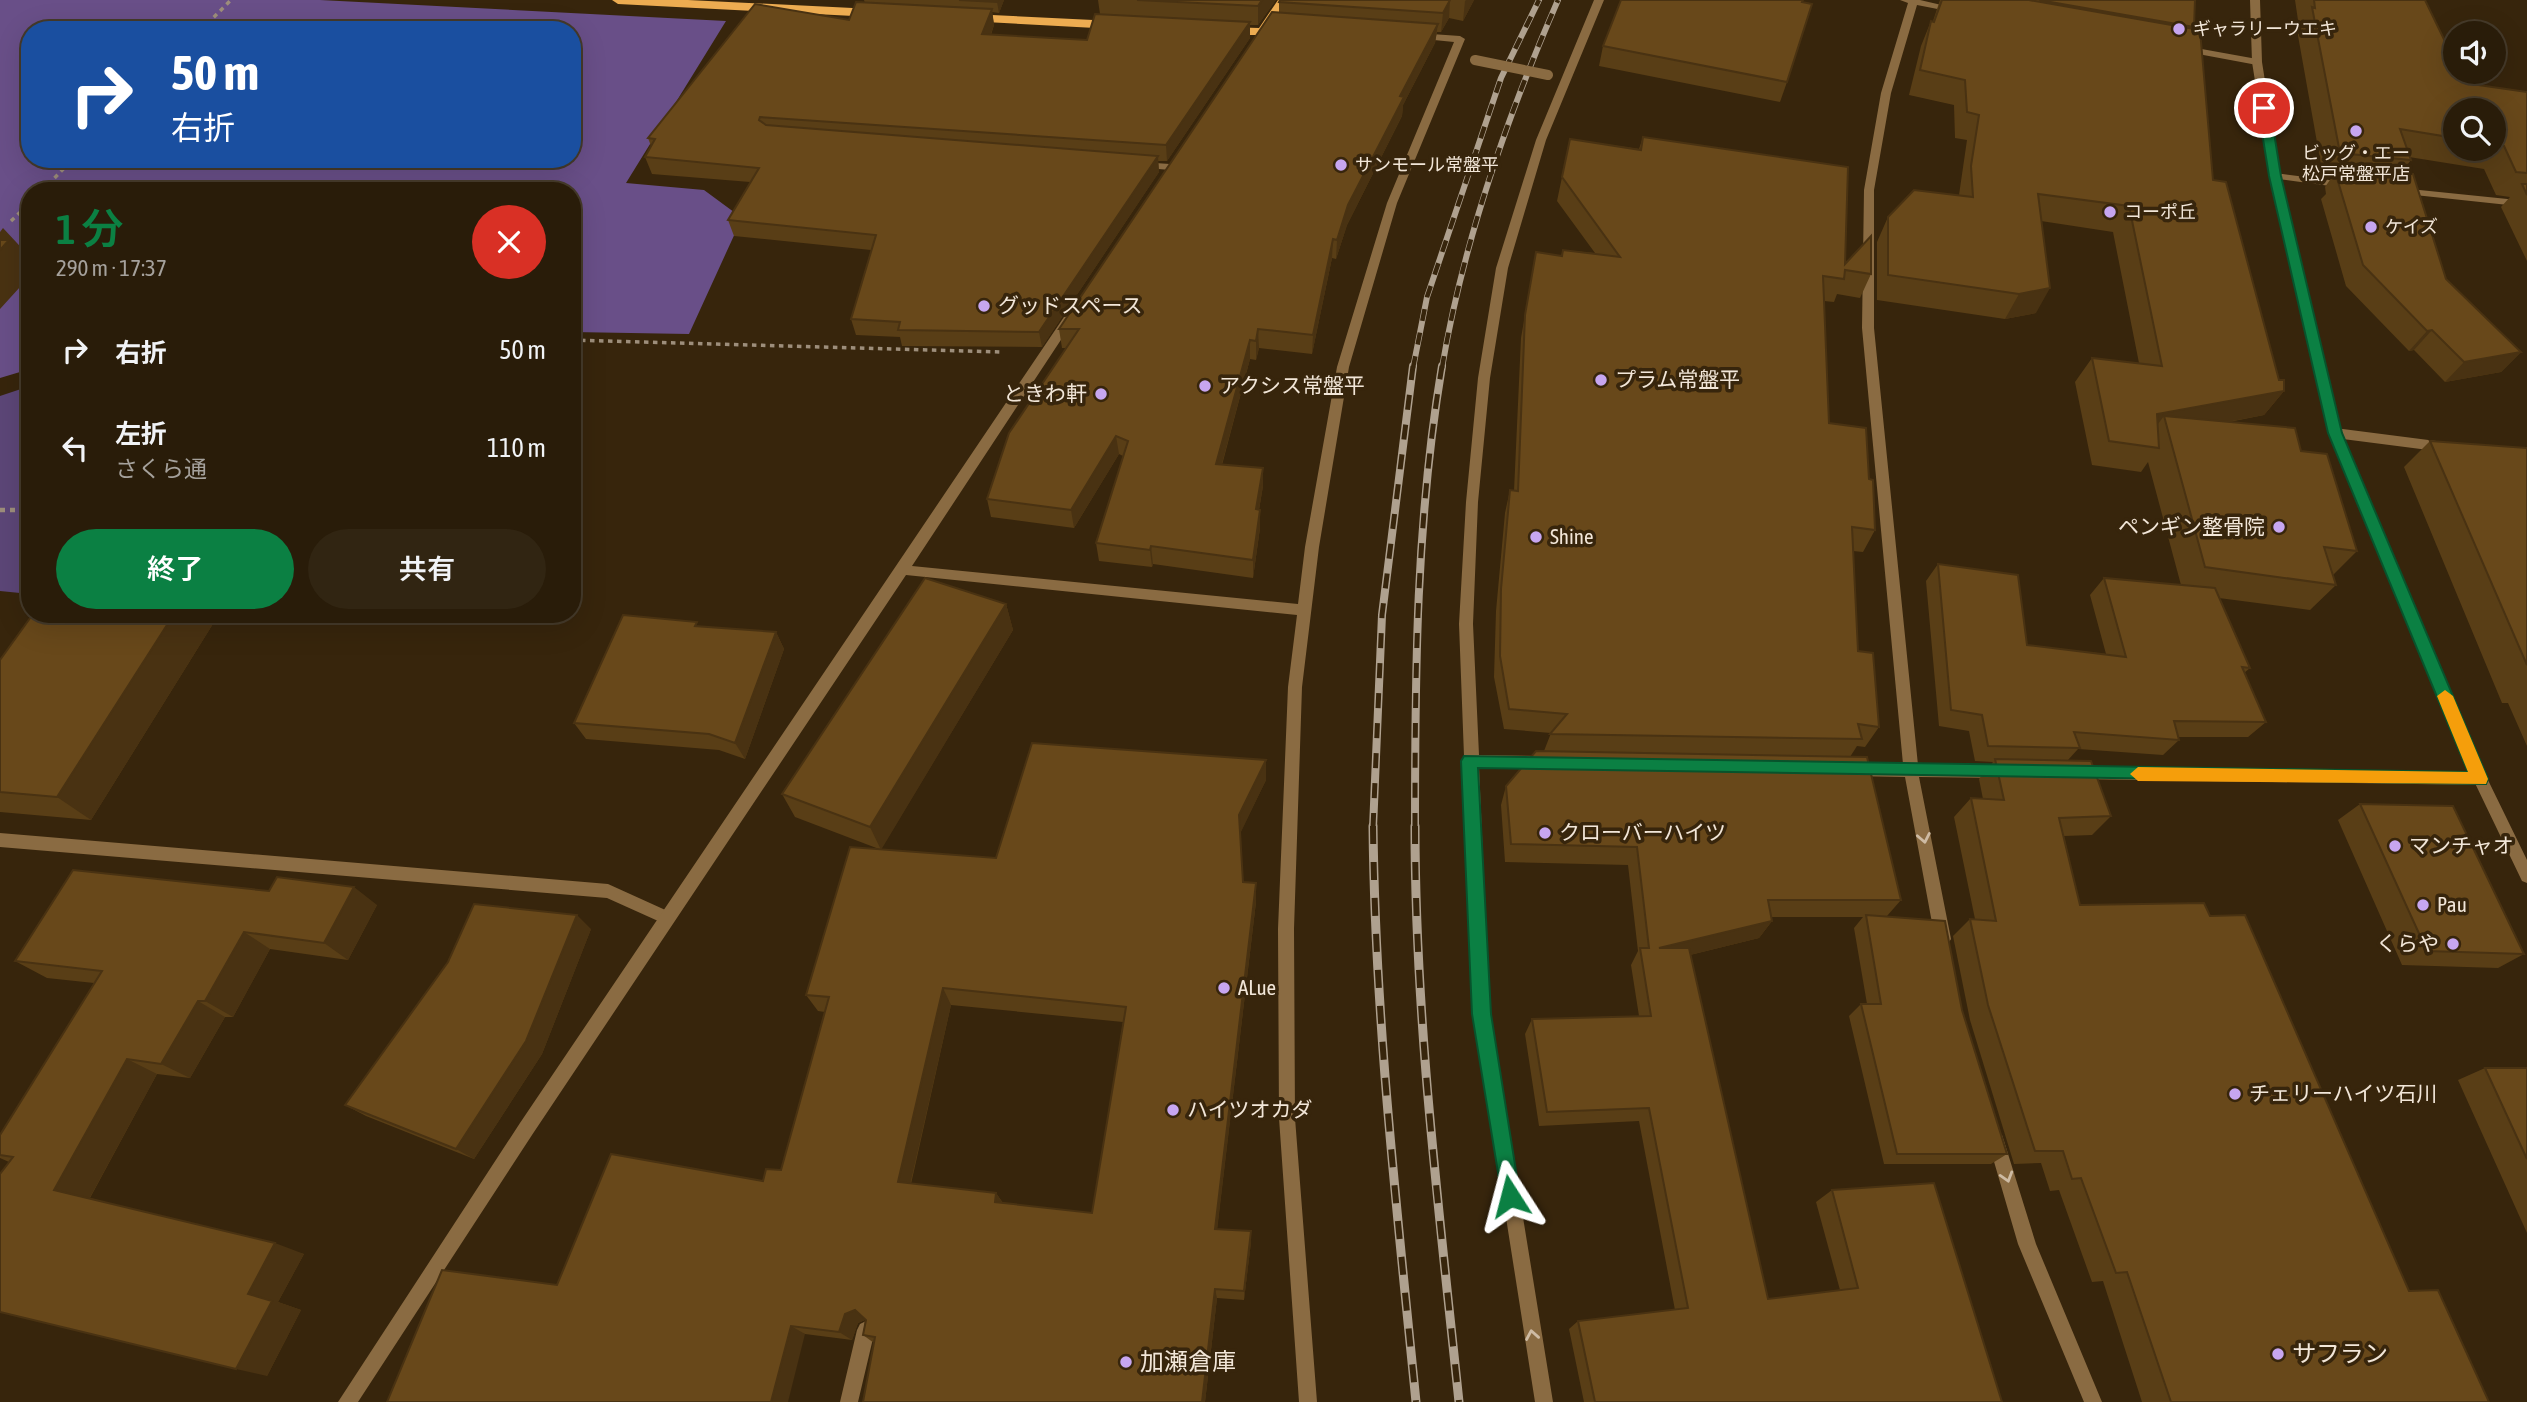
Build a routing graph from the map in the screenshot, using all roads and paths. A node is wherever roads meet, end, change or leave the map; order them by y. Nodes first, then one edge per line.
1 (231, 0) edge
2 (618, 0) edge
3 (1284, 0) edge
4 (1599, 0) edge
5 (2255, 0) edge
6 (1911, 1) edge
7 (1967, 11) edge
8 (888, 14) edge
9 (956, 18) edge
10 (210, 21) edge
11 (1131, 26) edge
12 (1287, 28) edge
13 (1263, 29) junction
14 (1208, 30) edge
15 (1406, 36) edge
16 (1251, 48) edge
17 (2179, 48) edge
18 (1475, 60) dead end
19 (2256, 62) junction
20 (1548, 75) dead end
21 (1129, 164) edge
22 (1170, 167) edge
23 (64, 168) edge
24 (2275, 176) junction
25 (51, 182) edge
26 (2353, 186) edge
27 (2393, 190) edge
28 (2527, 204) edge
29 (21, 212) edge
30 (11, 221) dead end
31 (1075, 308) edge
32 (581, 340) edge
33 (1046, 353) junction
34 (2335, 433) junction
35 (2460, 449) edge
36 (0, 510) edge
37 (21, 510) edge
38 (904, 570) junction
39 (1305, 611) junction
40 (1469, 761) junction
41 (1566, 763) edge
42 (1842, 769) edge
43 (1911, 771) junction
44 (2020, 772) edge
45 (2061, 773) edge
46 (2480, 779) junction
47 (0, 841) edge
48 (2527, 876) edge
49 (667, 918) junction
50 (1947, 955) edge
51 (1991, 1125) edge
52 (866, 1331) edge
53 (347, 1402) edge
54 (849, 1402) edge
55 (1308, 1402) edge
56 (1544, 1402) edge
57 (2093, 1402) edge

1 - 10 path
2 - 8 main road
3 - 13 main road
4 - 40 street
5 - 19 street
6 - 7 street
6 - 43 street
9 - 11 main road
12 - 13 street
13 - 14 main road
13 - 16 street
15 - 39 street
17 - 19 street
18 - 20 street, bridge
19 - 24 street
21 - 22 street
23 - 25 path
24 - 26 street
24 - 34 street
27 - 28 street
29 - 30 path
31 - 33 street
32 - 33 path
33 - 38 street
34 - 35 street
34 - 46 street
36 - 37 path
38 - 39 street
38 - 49 street
39 - 55 street
40 - 41 street
56 -> 40 street
42 - 43 street
43 - 44 street
43 -> 50 street
45 - 46 street
46 - 48 street
47 - 49 street
49 - 53 street
51 -> 57 street
52 - 54 street

